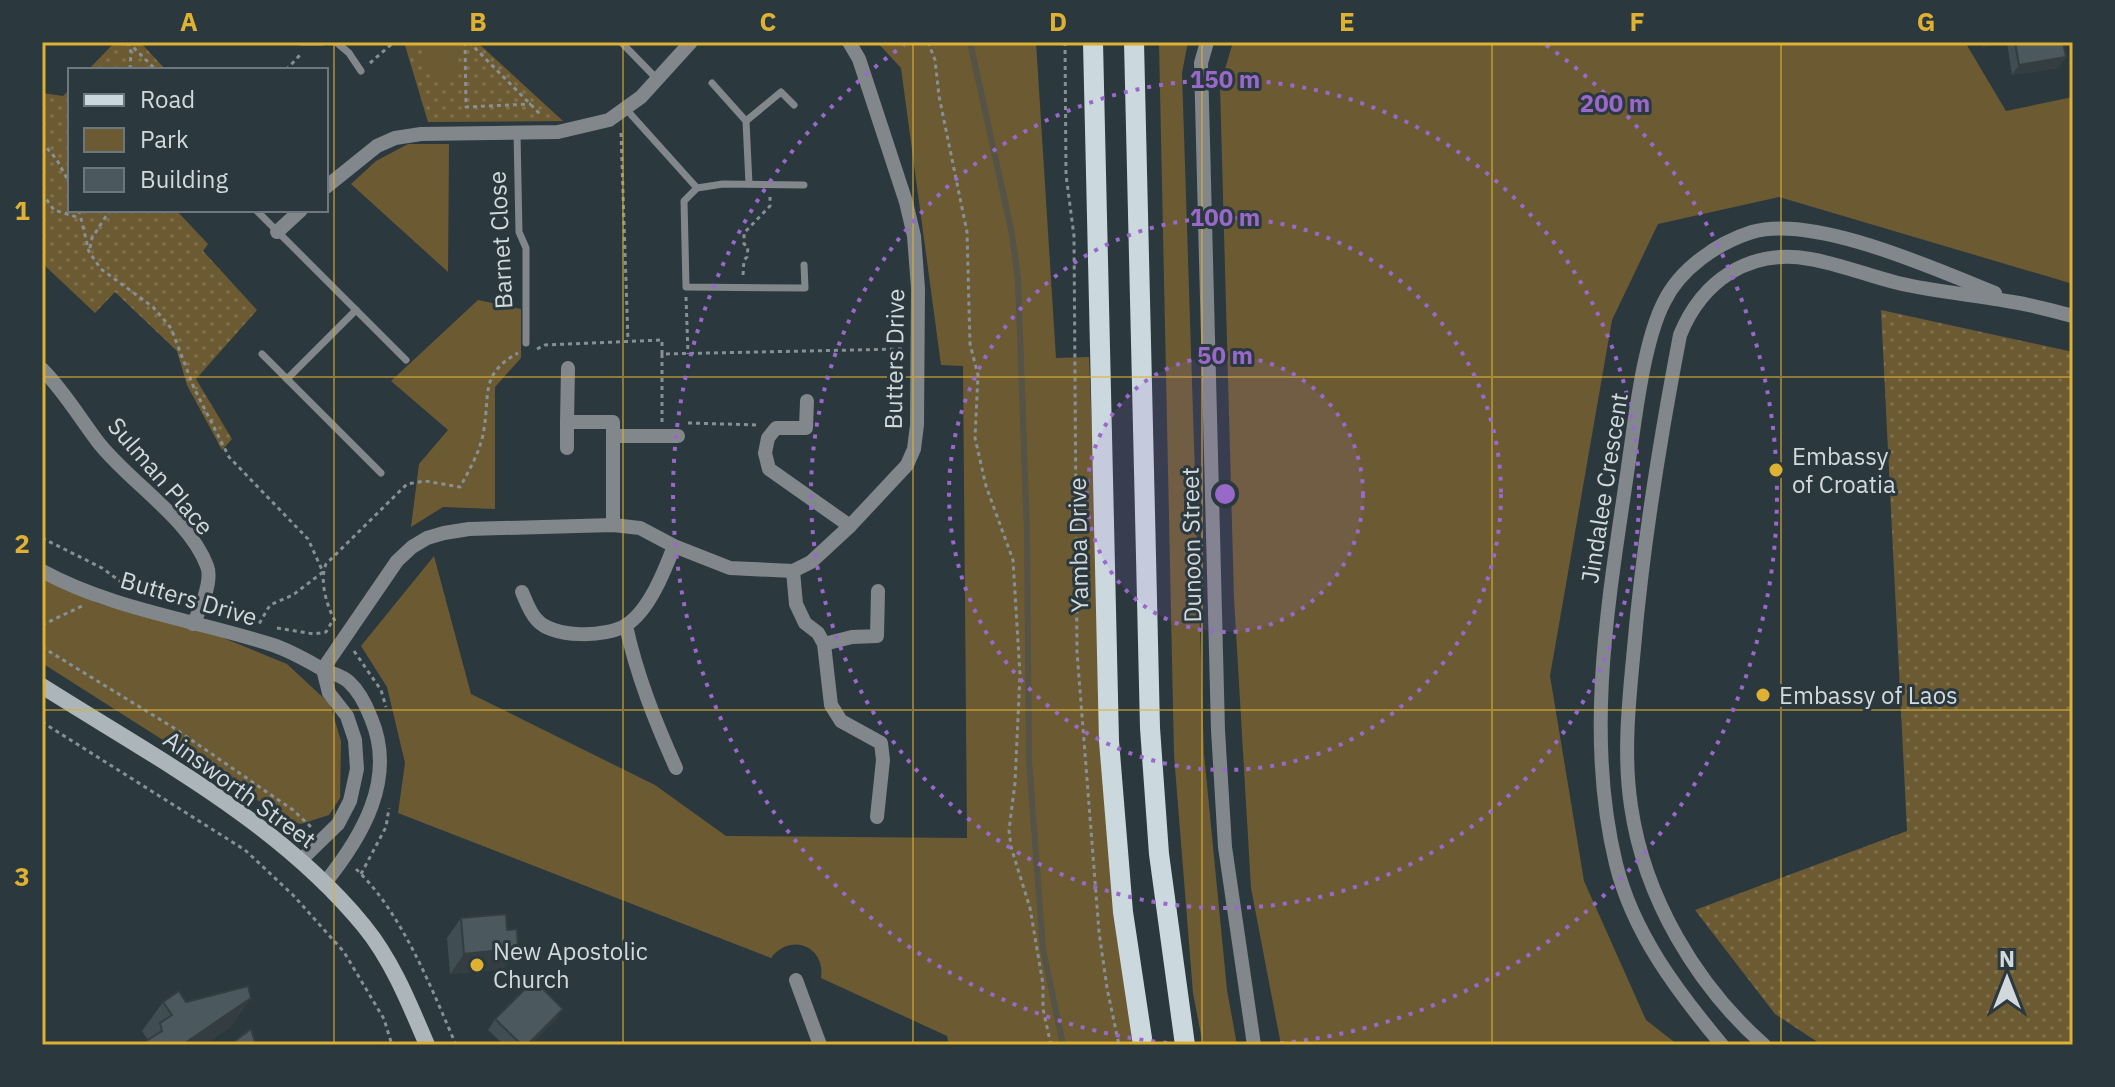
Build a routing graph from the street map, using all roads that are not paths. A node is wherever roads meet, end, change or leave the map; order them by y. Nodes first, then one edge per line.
1 (301, 42) edge
2 (314, 42) edge
3 (322, 42) edge
4 (336, 42) edge
5 (621, 42) edge
6 (691, 42) edge
7 (849, 42) edge
8 (1093, 42) edge
9 (1134, 42) edge
10 (1207, 42) edge
11 (361, 71) road end
12 (656, 78) junction
13 (712, 83) dead end
14 (794, 105) dead end
15 (623, 111) junction
16 (746, 121) junction
17 (517, 133) junction
18 (749, 184) junction
19 (328, 185) edge
20 (804, 185) dead end
21 (697, 188) junction
22 (258, 212) edge
23 (299, 212) edge
24 (277, 232) junction
25 (804, 265) dead end
26 (2017, 302) junction
27 (356, 310) junction
28 (2073, 316) edge
29 (526, 348) road end
30 (262, 354) dead end
31 (406, 360) dead end
32 (568, 368) dead end
33 (42, 369) edge
34 (287, 379) junction
35 (807, 401) dead end
36 (567, 422) junction
37 (614, 436) junction
38 (670, 436) road end
39 (567, 448) dead end
40 (381, 473) dead end
41 (613, 525) junction
42 (850, 526) junction
43 (674, 546) junction
44 (42, 571) edge
45 (793, 571) junction
46 (878, 591) dead end
47 (522, 592) dead end
48 (193, 624) junction
49 (626, 626) junction
50 (824, 644) junction
51 (323, 669) junction
52 (42, 686) edge
53 (676, 768) dead end
54 (877, 817) dead end
55 (301, 860) junction
56 (324, 884) junction
57 (796, 980) dead end
58 (427, 1045) edge
59 (820, 1045) edge
60 (1143, 1045) edge
61 (1185, 1045) edge
62 (1254, 1045) edge
63 (1722, 1045) edge
64 (1764, 1045) edge

1 - 2 lane
2 - 3 lane
4 - 11 lane
5 - 12 lane
6 - 12 street
7 - 42 street, Butters Drive
8 - 60 main road, Yamba Drive
9 - 61 main road
10 - 62 street, Dunoon Street
12 - 15 street
13 - 16 lane
14 - 16 lane
15 - 17 street
15 - 21 lane
16 - 18 lane
17 - 19 street
17 - 29 lane, Barnet Close
18 - 20 lane
18 - 21 lane
21 - 25 lane
22 - 24 lane
23 - 24 street
24 - 27 lane
26 - 28 street, Jindalee Crescent
26 - 63 street, Jindalee Crescent
26 - 64 street, Jindalee Crescent
27 - 31 lane
27 - 34 lane
30 - 34 lane
32 - 36 street
33 - 48 street, Sulman Place
34 - 40 lane
35 - 42 street
36 - 37 street
36 - 39 street
37 - 38 street
37 - 41 street
41 - 43 street
41 - 51 street
42 - 45 street, Butters Drive
43 - 45 street
43 - 49 street
44 - 48 street, Butters Drive
45 - 50 street
46 - 50 street
47 - 49 street
48 - 51 street, Butters Drive
49 - 53 street
50 - 54 street
51 - 55 street
51 - 56 street, Butters Drive
52 - 55 street, Ainsworth Street
55 - 56 street, Ainsworth Street
56 - 58 street, Ainsworth Street
57 - 59 street

